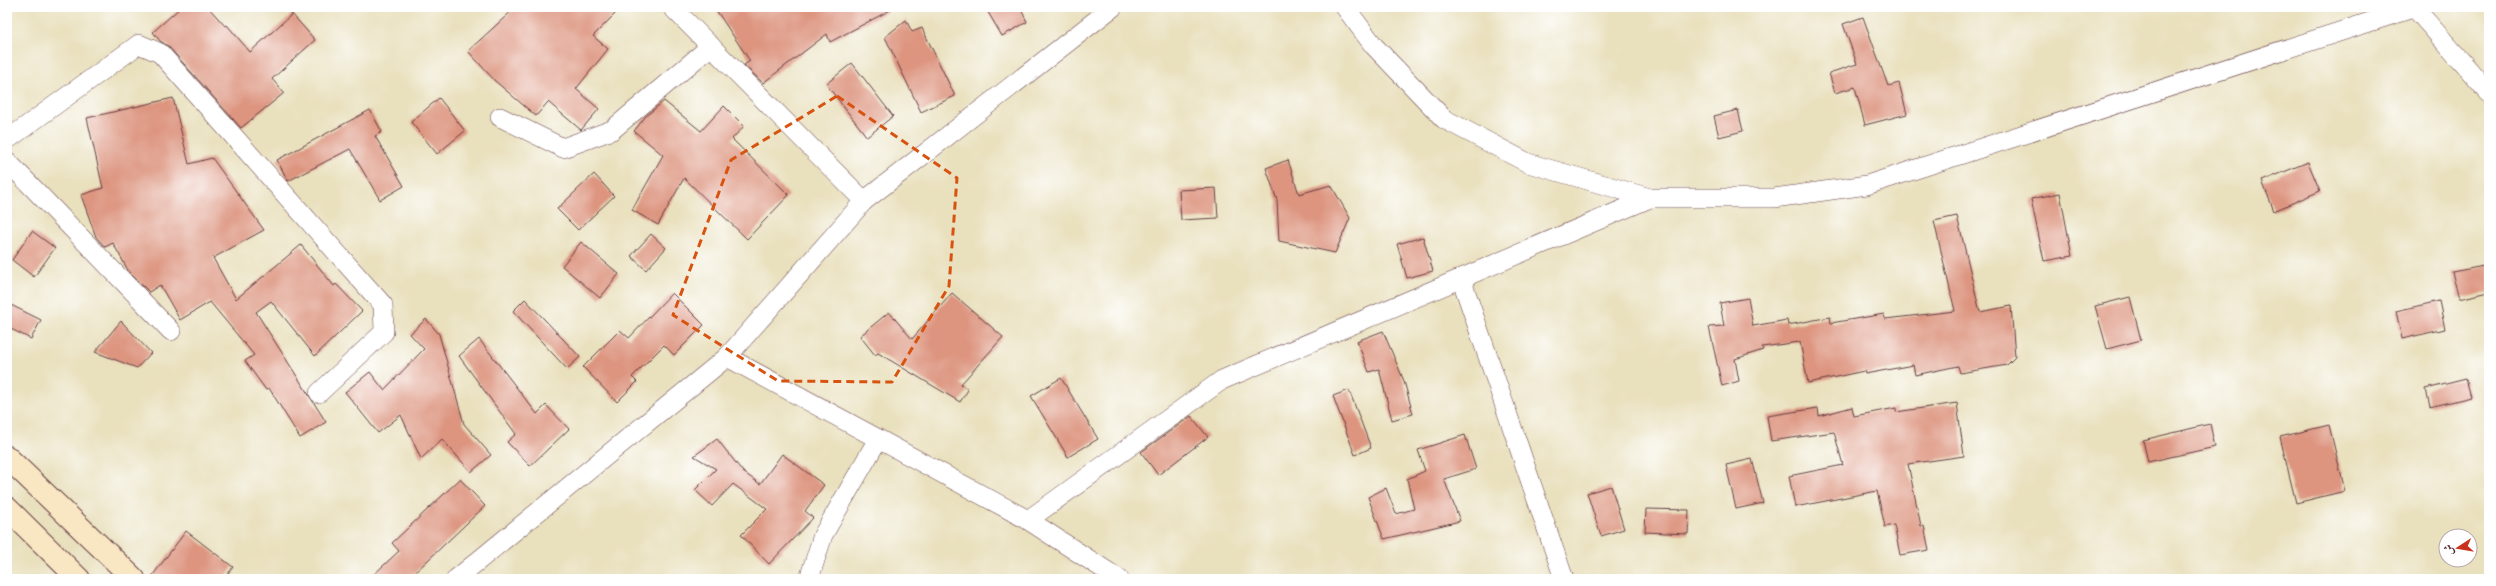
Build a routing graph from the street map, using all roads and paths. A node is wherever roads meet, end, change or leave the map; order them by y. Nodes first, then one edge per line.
1 (672, 7) edge
2 (1113, 7) edge
3 (1346, 7) edge
4 (2415, 7) edge
5 (711, 46) junction
6 (2489, 93) edge
7 (500, 118) dead end
8 (7, 140) edge
9 (7, 161) edge
10 (1650, 198) junction
11 (864, 201) junction
12 (1461, 278) junction
13 (171, 331) dead end
14 (728, 357) junction
15 (319, 393) dead end
16 (878, 439) junction
17 (7, 457) edge
18 (7, 508) edge
19 (1028, 520) junction
20 (80, 579) edge
21 (134, 579) edge
22 (456, 579) edge
23 (809, 579) edge
24 (1119, 579) edge
25 (1564, 579) edge

1 - 5 street
2 - 11 street
3 - 10 street
4 - 6 street
4 - 10 street
5 - 7 street
5 - 11 street
8 - 15 street
9 - 13 street
10 - 12 street
11 - 14 street
12 - 19 street
12 - 25 street
14 - 16 street
14 - 22 street
16 - 19 street
16 - 23 street
17 - 21 street
18 - 20 street
19 - 24 street

